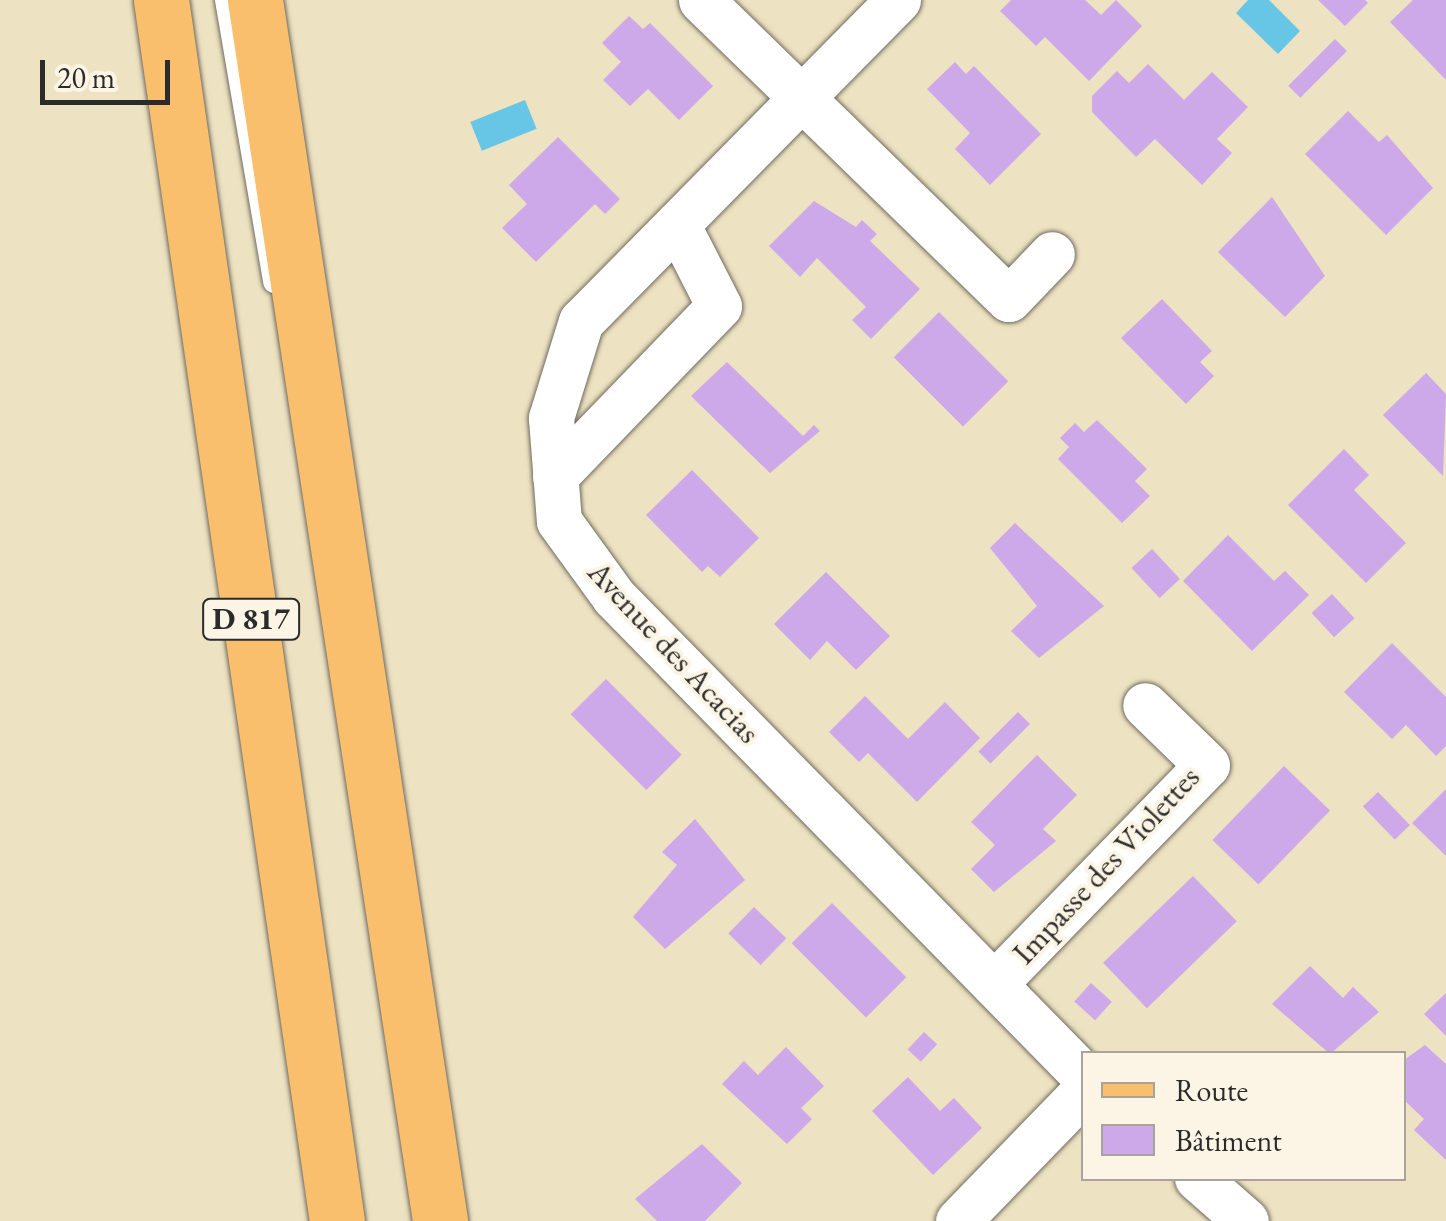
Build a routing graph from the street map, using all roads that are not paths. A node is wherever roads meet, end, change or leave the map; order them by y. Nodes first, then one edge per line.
1 (161, 0) edge
2 (226, 0) edge
3 (255, 0) edge
4 (702, 0) edge
5 (898, 0) edge
6 (802, 97) junction
7 (677, 224) junction
8 (1052, 254) dead end
9 (319, 423) junction
10 (555, 476) junction
11 (1145, 705) dead end
12 (994, 984) junction
13 (1081, 1073) edge
14 (1081, 1094) edge
15 (1200, 1181) edge
16 (338, 1221) edge
17 (440, 1221) edge
18 (958, 1221) edge
19 (1246, 1221) edge

1 - 16 main road, D 817
2 - 9 lane
3 - 9 main road, D 817
4 - 6 street
5 - 6 street, Avenue des Acacias
6 - 7 street, Avenue des Acacias
6 - 8 street
7 - 10 street, Avenue des Acacias
7 - 10 street
9 - 17 main road, D 817
10 - 12 street, Avenue des Acacias
11 - 12 street, Impasse des Violettes
12 - 13 street, Avenue des Acacias
14 - 18 street
15 - 19 street

